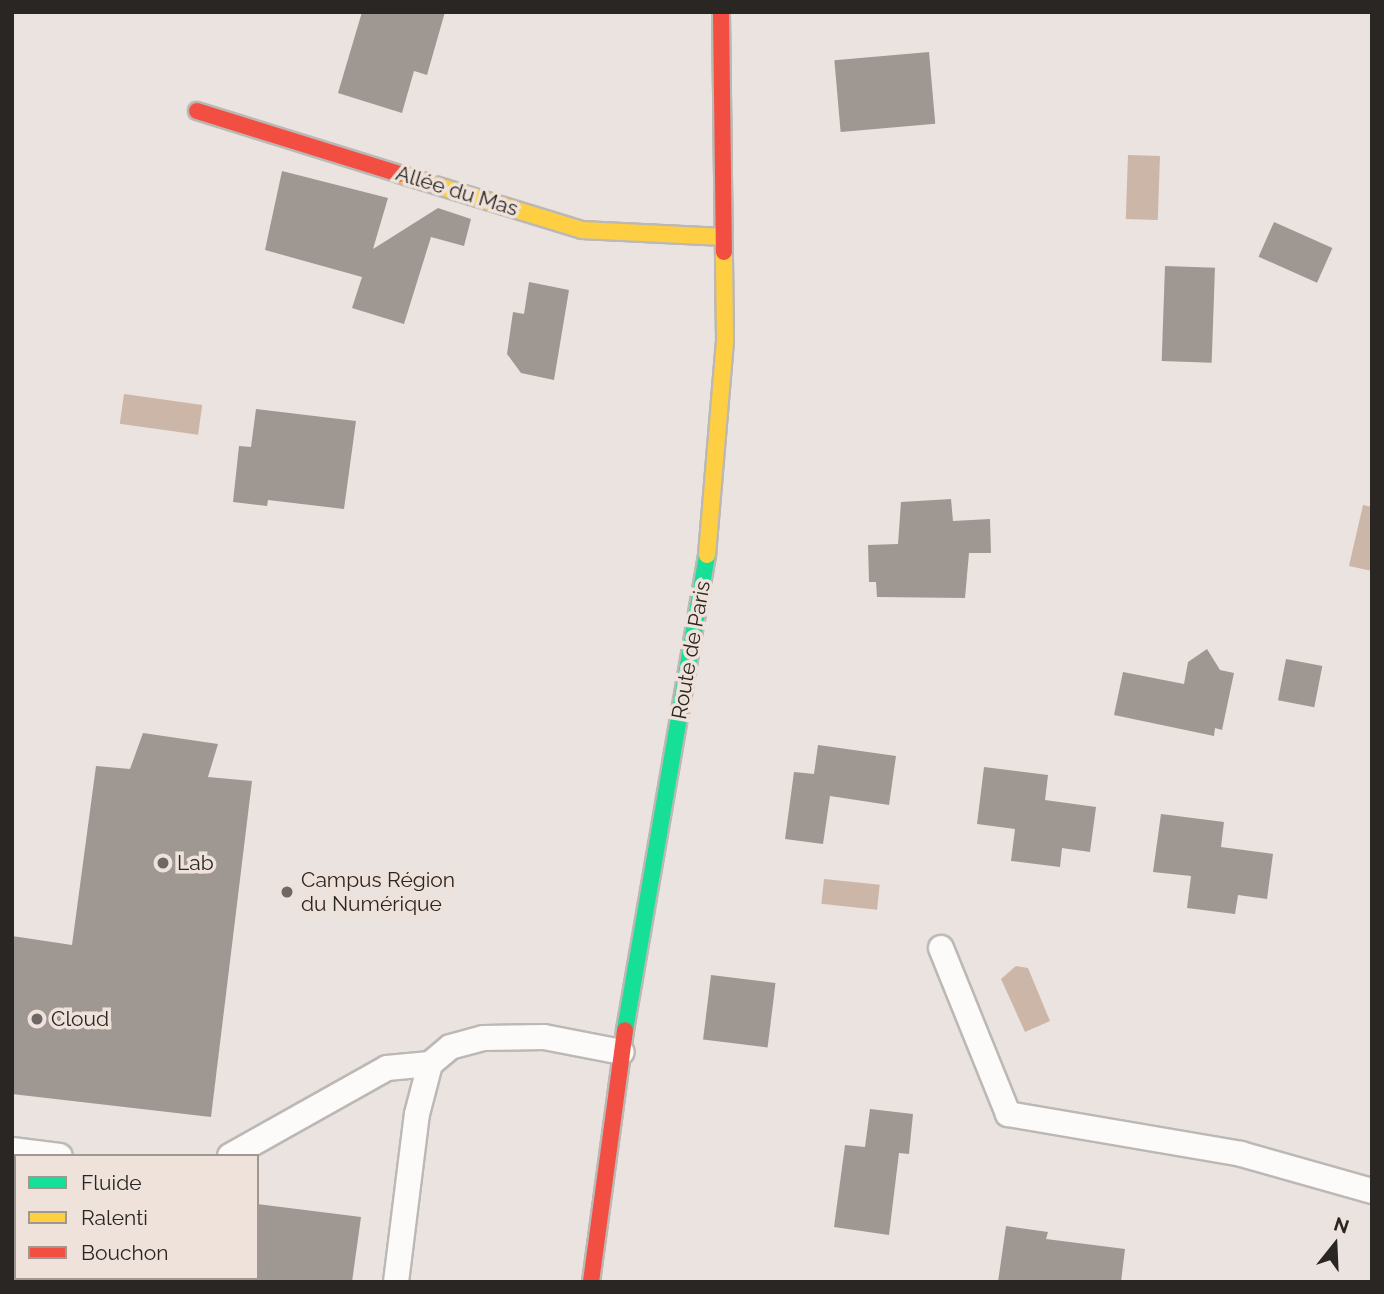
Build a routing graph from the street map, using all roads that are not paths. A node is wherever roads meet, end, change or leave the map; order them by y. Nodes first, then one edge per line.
1 (721, 12) edge
2 (197, 111) dead end
3 (724, 237) junction
4 (941, 948) dead end
5 (622, 1052) junction
6 (430, 1064) junction
7 (12, 1150) edge
8 (44, 1154) edge
9 (234, 1154) edge
10 (1372, 1191) edge
11 (396, 1282) edge
12 (591, 1282) edge

1 - 3 main road, Route de Paris
2 - 3 main road, Allée du Mas
3 - 5 main road, Route de Paris
4 - 10 lane
5 - 6 lane
5 - 12 main road, Route de Paris
6 - 9 lane
6 - 11 lane
7 - 8 lane

